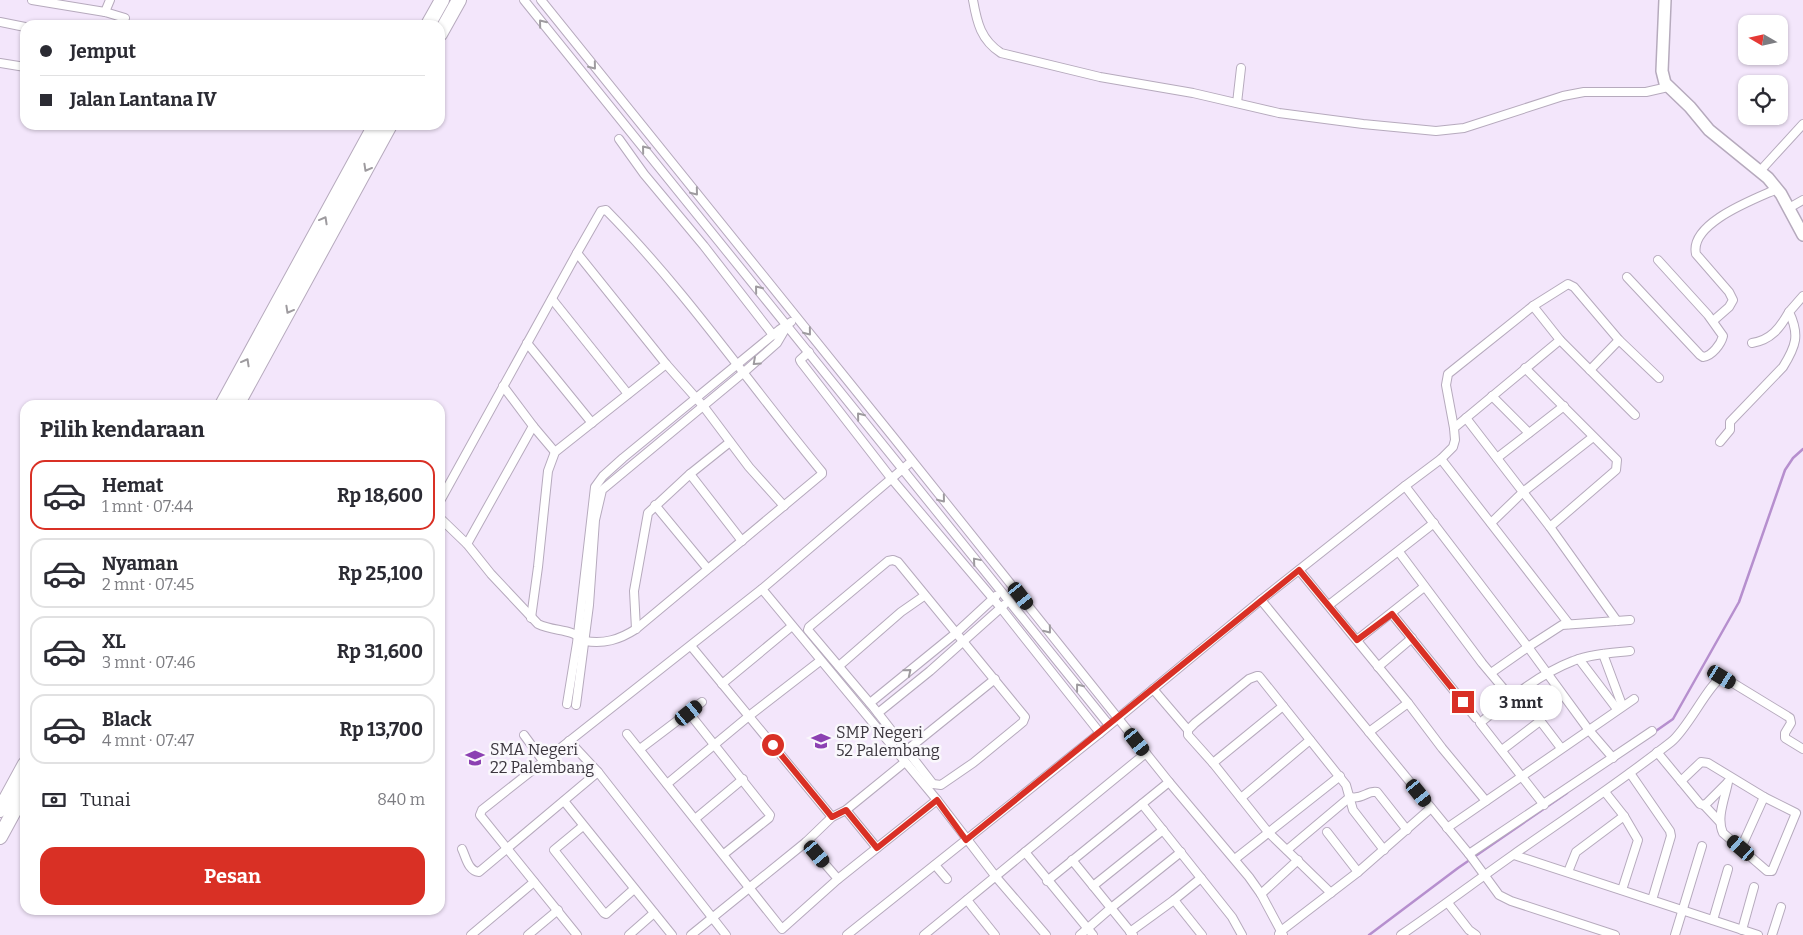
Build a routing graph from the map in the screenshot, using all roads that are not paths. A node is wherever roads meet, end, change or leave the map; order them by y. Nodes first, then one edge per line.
1 (32, 0) edge
2 (110, 0) edge
3 (442, 0) edge
4 (459, 0) edge
5 (524, 0) edge
6 (541, 0) edge
7 (973, 0) edge
8 (1665, 0) edge
9 (105, 12) junction
10 (125, 18) dead end
11 (431, 20) edge
12 (0, 22) edge
13 (445, 25) edge
14 (20, 26) edge
15 (0, 63) edge
16 (20, 66) edge
17 (1242, 68) dead end
18 (1668, 87) junction
19 (1237, 103) junction
20 (1803, 124) edge
21 (372, 130) edge
22 (387, 130) edge
23 (619, 139) dead end
24 (662, 170) junction
25 (1761, 170) junction
26 (650, 181) junction
27 (1777, 189) junction
28 (1803, 200) edge
29 (1789, 208) junction
30 (727, 232) junction
31 (1803, 235) edge
32 (716, 237) junction
33 (704, 246) junction
34 (578, 253) junction
35 (1658, 260) dead end
36 (1627, 277) dead end
37 (1803, 296) edge
38 (552, 299) junction
39 (1533, 306) junction
40 (1789, 312) junction
41 (796, 317) junction
42 (1713, 321) junction
43 (788, 325) junction
44 (773, 335) junction
45 (1560, 340) junction
46 (1619, 340) junction
47 (528, 342) junction
48 (1752, 343) dead end
49 (809, 352) junction
50 (666, 364) junction
51 (737, 365) junction
52 (1526, 368) junction
53 (1590, 370) junction
54 (743, 373) junction
55 (1659, 378) dead end
56 (503, 386) junction
57 (628, 394) junction
58 (1492, 396) junction
59 (697, 399) junction
60 (225, 400) edge
61 (240, 400) edge
62 (1564, 406) junction
63 (704, 407) junction
64 (1635, 415) dead end
65 (1466, 418) junction
66 (592, 423) junction
67 (533, 426) junction
68 (1454, 428) junction
69 (1529, 433) junction
70 (1593, 437) junction
71 (730, 442) junction
72 (1720, 442) dead end
73 (555, 452) junction
74 (1497, 458) junction
75 (1442, 459) junction
76 (912, 461) junction
77 (902, 470) junction
78 (690, 474) junction
79 (603, 476) junction
80 (891, 478) junction
81 (612, 481) junction
82 (1405, 486) junction
83 (445, 492) edge
84 (1523, 492) junction
85 (655, 505) junction
86 (784, 506) junction
87 (445, 523) edge
88 (1434, 523) junction
89 (1491, 523) junction
90 (1550, 527) junction
91 (742, 541) junction
92 (467, 544) junction
93 (1398, 552) junction
94 (707, 568) junction
95 (1299, 570) junction
96 (1010, 583) junction
97 (1424, 587) junction
98 (762, 589) junction
99 (1002, 591) junction
100 (1018, 592) junction
101 (924, 596) junction
102 (992, 598) junction
103 (1009, 600) junction
104 (1261, 600) junction
105 (1329, 605) junction
106 (1001, 608) junction
107 (1392, 614) junction
108 (531, 618) junction
109 (1630, 620) dead end
110 (1617, 621) junction
111 (1569, 624) junction
112 (792, 626) junction
113 (636, 628) junction
114 (956, 633) junction
115 (578, 634) junction
116 (1412, 638) junction
117 (1357, 640) junction
118 (585, 642) junction
119 (963, 642) junction
120 (691, 646) junction
121 (1528, 647) junction
122 (1630, 651) dead end
123 (1603, 654) junction
124 (1580, 659) junction
125 (820, 661) junction
126 (840, 666) junction
127 (1378, 667) junction
128 (1491, 673) junction
129 (1547, 674) junction
130 (995, 679) junction
131 (722, 684) junction
132 (1153, 689) junction
133 (1519, 693) junction
134 (1508, 694) dead end
135 (1634, 699) dead end
136 (702, 702) dead end
137 (870, 703) junction
138 (1408, 703) junction
139 (567, 704) dead end
140 (576, 705) dead end
141 (1283, 706) junction
142 (1620, 707) junction
143 (689, 713) junction
144 (878, 713) junction
145 (749, 716) junction
146 (1118, 718) junction
147 (1476, 718) dead end
148 (1540, 720) junction
149 (1109, 725) junction
150 (1588, 729) junction
151 (1188, 730) junction
152 (1652, 731) dead end
153 (1100, 732) junction
154 (1369, 732) junction
155 (627, 734) dead end
156 (524, 735) dead end
157 (1310, 740) junction
158 (569, 741) junction
159 (715, 745) junction
160 (1561, 748) junction
161 (640, 749) junction
162 (1803, 749) edge
163 (907, 750) junction
164 (1502, 750) junction
165 (1657, 752) junction
166 (1146, 754) junction
167 (1613, 758) junction
168 (543, 761) junction
169 (905, 762) junction
170 (1213, 763) junction
171 (598, 772) junction
172 (20, 773) edge
173 (1630, 773) junction
174 (1340, 776) junction
175 (1522, 776) junction
176 (744, 780) junction
177 (1730, 780) junction
178 (1681, 781) junction
179 (1169, 782) junction
180 (667, 784) junction
181 (1605, 792) junction
182 (1350, 797) junction
183 (1764, 797) junction
184 (1241, 798) junction
185 (20, 800) edge
186 (937, 800) junction
187 (564, 801) junction
188 (1486, 801) junction
189 (1142, 804) junction
190 (1544, 805) junction
191 (1704, 805) junction
192 (1431, 808) junction
193 (0, 810) edge
194 (846, 810) junction
195 (1624, 816) junction
196 (832, 817) junction
197 (695, 819) junction
198 (1720, 822) junction
199 (583, 826) junction
200 (1447, 828) junction
201 (1163, 830) junction
202 (1407, 830) junction
203 (1268, 832) junction
204 (1327, 832) dead end
205 (0, 837) edge
206 (966, 840) junction
207 (806, 842) junction
208 (1702, 846) dead end
209 (507, 848) junction
210 (877, 848) junction
211 (1741, 848) junction
212 (462, 849) dead end
213 (1288, 850) junction
214 (1384, 850) junction
215 (1025, 852) junction
216 (1181, 852) junction
217 (724, 854) junction
218 (1514, 854) junction
219 (1470, 856) junction
220 (1235, 859) junction
221 (1072, 860) junction
222 (1298, 860) junction
223 (935, 865) junction
224 (1728, 869) dead end
225 (1358, 872) junction
226 (1568, 872) junction
227 (1484, 873) junction
228 (996, 877) junction
229 (1201, 878) junction
230 (838, 879) junction
231 (947, 879) dead end
232 (1047, 881) junction
233 (534, 882) junction
234 (1093, 886) junction
235 (749, 888) junction
236 (1754, 888) dead end
237 (634, 890) junction
238 (1622, 890) junction
239 (1331, 893) junction
240 (1262, 894) junction
241 (967, 900) junction
242 (1174, 900) junction
243 (1652, 900) junction
244 (1448, 903) junction
245 (1781, 907) dead end
246 (1111, 908) junction
247 (558, 910) junction
248 (1683, 910) junction
249 (654, 913) junction
250 (712, 918) junction
251 (1712, 920) junction
252 (1742, 930) junction
253 (785, 932) edge
254 (993, 932) edge
255 (1091, 932) edge
256 (1469, 933) edge
257 (529, 934) edge
258 (1132, 934) edge
259 (1281, 934) edge
260 (471, 935) edge
261 (578, 935) edge
262 (629, 935) edge
263 (672, 935) edge
264 (691, 935) edge
265 (726, 935) edge
266 (847, 935) edge
267 (924, 935) edge
268 (983, 935) edge
269 (1046, 935) edge
270 (1080, 935) edge
271 (1202, 935) edge
272 (1242, 935) edge
273 (1401, 935) edge
274 (1615, 935) edge
275 (1675, 935) edge
276 (1758, 935) edge
277 (1772, 935) edge

1 - 9 street
2 - 9 street
3 - 11 highway
4 - 13 highway
24 -> 5 street
6 -> 30 street
7 - 19 street
8 - 18 street
9 - 10 street
12 - 14 street
15 - 16 street
17 - 19 street
18 - 19 street
18 - 25 street
20 - 25 street
60 -> 21 highway
22 -> 61 highway
23 - 26 street
24 - 26 street
24 - 32 street
25 - 27 street
26 - 33 street
27 - 29 street
27 - 42 street
28 - 29 street
29 - 31 street
30 - 32 street
30 - 41 street
32 - 33 street
43 -> 32 street
33 - 44 street
34 - 38 street
34 - 50 street
34 - 51 street
35 - 42 street
36 - 42 street
37 - 40 street
38 - 47 street
38 - 57 street
39 - 45 street
39 - 46 street
39 - 68 street
40 - 48 street
40 - 72 street
41 - 43 street
41 -> 76 street
43 - 44 street
43 - 49 street
43 -> 54 street
44 - 51 street
45 - 52 street
45 - 53 street
46 - 53 street
46 - 55 street
47 - 56 street
47 - 66 street
77 -> 49 street
49 - 80 street
50 - 57 street
50 - 59 street
51 - 54 street
51 - 59 street
52 - 58 street
52 - 62 street
53 - 64 street
54 - 63 street
54 - 86 street
56 - 67 street
56 - 83 street
57 - 66 street
58 - 65 street
58 - 69 street
59 - 63 street
59 - 79 street
62 - 69 street
62 - 70 street
63 - 71 street
63 - 81 street
65 - 68 street
65 - 74 street
66 - 73 street
67 - 73 street
67 - 92 street
68 - 75 street
69 - 74 street
70 - 84 street
70 - 90 street
71 - 78 street
71 - 86 street
73 - 108 street
74 - 84 street
75 - 82 street
75 - 89 street
76 - 77 street
76 -> 96 street
77 - 80 street
99 -> 77 street
78 - 85 street
78 - 91 street
79 - 81 street
79 - 115 street
80 - 98 street
80 - 102 street
81 - 118 street
82 - 88 street
82 - 95 street
84 - 89 street
84 - 90 street
85 - 94 street
85 - 113 street
86 - 91 street
87 - 92 street
88 - 93 street
88 - 121 street
89 - 111 street
90 - 110 street
91 - 94 street
92 - 108 street
93 - 97 street
93 - 105 street
94 - 113 street
95 - 104 street
95 - 105 street
96 - 99 street
96 - 100 street
97 - 107 street
97 - 128 street
98 - 112 street
98 - 120 street
99 - 102 street
99 - 103 street
100 - 103 street
100 -> 146 street
101 - 114 street
101 - 126 street
101 - 126 street
102 - 106 street
102 - 114 street
103 - 106 street
149 -> 103 street
104 - 132 street
104 - 154 street
105 - 117 street
106 - 119 street
106 - 153 street
107 - 116 street
107 - 117 street
108 - 115 street
109 - 110 street
110 - 111 street
111 - 121 street
112 - 125 street
112 - 131 street
113 - 118 street
114 - 119 street
137 -> 114 street
115 - 118 street
115 - 139 street
116 - 127 street
116 - 147 street
117 - 127 street
118 - 140 street
119 - 130 street
119 - 144 street
120 - 131 street
120 - 158 street
121 - 128 street
121 - 129 street
122 - 123 street
123 - 124 street
123 - 142 street
124 - 129 street
124 - 142 street
125 - 145 street
125 - 169 street
126 - 137 street
127 - 138 street
128 - 134 street
129 - 133 street
129 - 150 street
130 - 163 street
130 - 163 street
131 - 145 street
132 - 146 street
132 - 151 street
133 - 148 street
133 - 164 street
135 - 142 street
136 - 143 street
137 - 144 street
138 - 154 street
138 - 188 street
141 - 151 street
141 - 157 street
141 - 170 street
142 - 150 street
143 - 159 street
143 - 161 street
144 - 163 street
145 - 159 street
145 - 196 street
146 - 149 street
146 - 166 street
148 - 160 street
148 - 164 street
149 - 153 street
150 - 160 street
150 - 167 street
151 - 170 street
152 - 167 street
153 - 206 street
154 - 192 street
155 - 161 street
156 - 168 street
157 - 174 street
157 - 184 street
158 - 168 street
158 - 171 street
159 - 176 street
159 - 180 street
160 - 175 street
161 - 180 street
162 - 165 street
164 - 175 street
165 - 173 street
165 - 178 street
166 - 179 street
166 - 215 street
167 - 190 street
168 - 209 street
169 - 186 street
169 - 194 street
170 - 184 street
171 - 187 street
171 - 250 street
172 - 193 highway
173 - 181 street
173 - 243 street
174 - 182 street
174 - 203 street
175 - 188 street
175 - 190 street
176 - 197 street
176 - 217 street
177 - 178 street
177 - 183 street
177 - 191 street
177 - 198 street
178 - 191 street
179 - 189 street
179 - 220 street
180 - 197 street
181 - 195 street
181 - 218 street
182 - 202 street
182 - 213 street
182 - 214 street
183 - 211 street
183 - 211 street
184 - 203 street
185 - 205 highway
186 - 206 street
186 - 210 street
187 - 199 street
187 - 209 street
188 - 200 street
189 - 201 street
189 - 221 street
190 - 219 street
191 - 198 street
192 - 200 street
192 - 202 street
194 - 196 street
194 - 210 street
195 - 226 street
195 - 238 street
196 - 207 street
197 - 217 street
198 - 211 street
199 - 237 street
199 - 237 street
200 - 219 street
201 - 216 street
201 - 234 street
202 - 214 street
203 - 213 street
203 - 220 street
204 - 225 street
206 - 223 street
206 - 228 street
207 - 230 street
207 - 235 street
208 - 248 street
209 - 212 street
209 - 233 street
210 - 230 street
213 - 222 street
214 - 225 street
215 - 228 street
215 - 232 street
216 - 229 street
216 - 246 street
217 - 235 street
218 - 226 street
218 - 227 street
219 - 227 street
220 - 240 street
221 - 232 street
221 - 234 street
222 - 239 street
222 - 240 street
223 - 231 street
223 - 266 street
224 - 251 street
225 - 239 street
226 - 238 street
227 - 244 street
227 - 274 street
228 - 241 street
228 - 269 street
229 - 242 street
229 - 272 street
230 - 253 street
232 - 255 street
233 - 247 street
233 - 260 street
234 - 246 street
235 - 250 street
235 - 253 street
236 - 252 street
237 - 249 street
238 - 243 street
239 - 259 street
240 - 259 street
241 - 254 street
241 - 267 street
242 - 258 street
242 - 271 street
243 - 248 street
244 - 256 street
244 - 273 street
245 - 277 street
246 - 255 street
246 - 258 street
247 - 257 street
247 - 261 street
248 - 251 street
248 - 275 street
249 - 262 street
249 - 263 street
250 - 264 street
250 - 265 street
251 - 252 street
252 - 276 street
254 - 268 street
255 - 270 street

